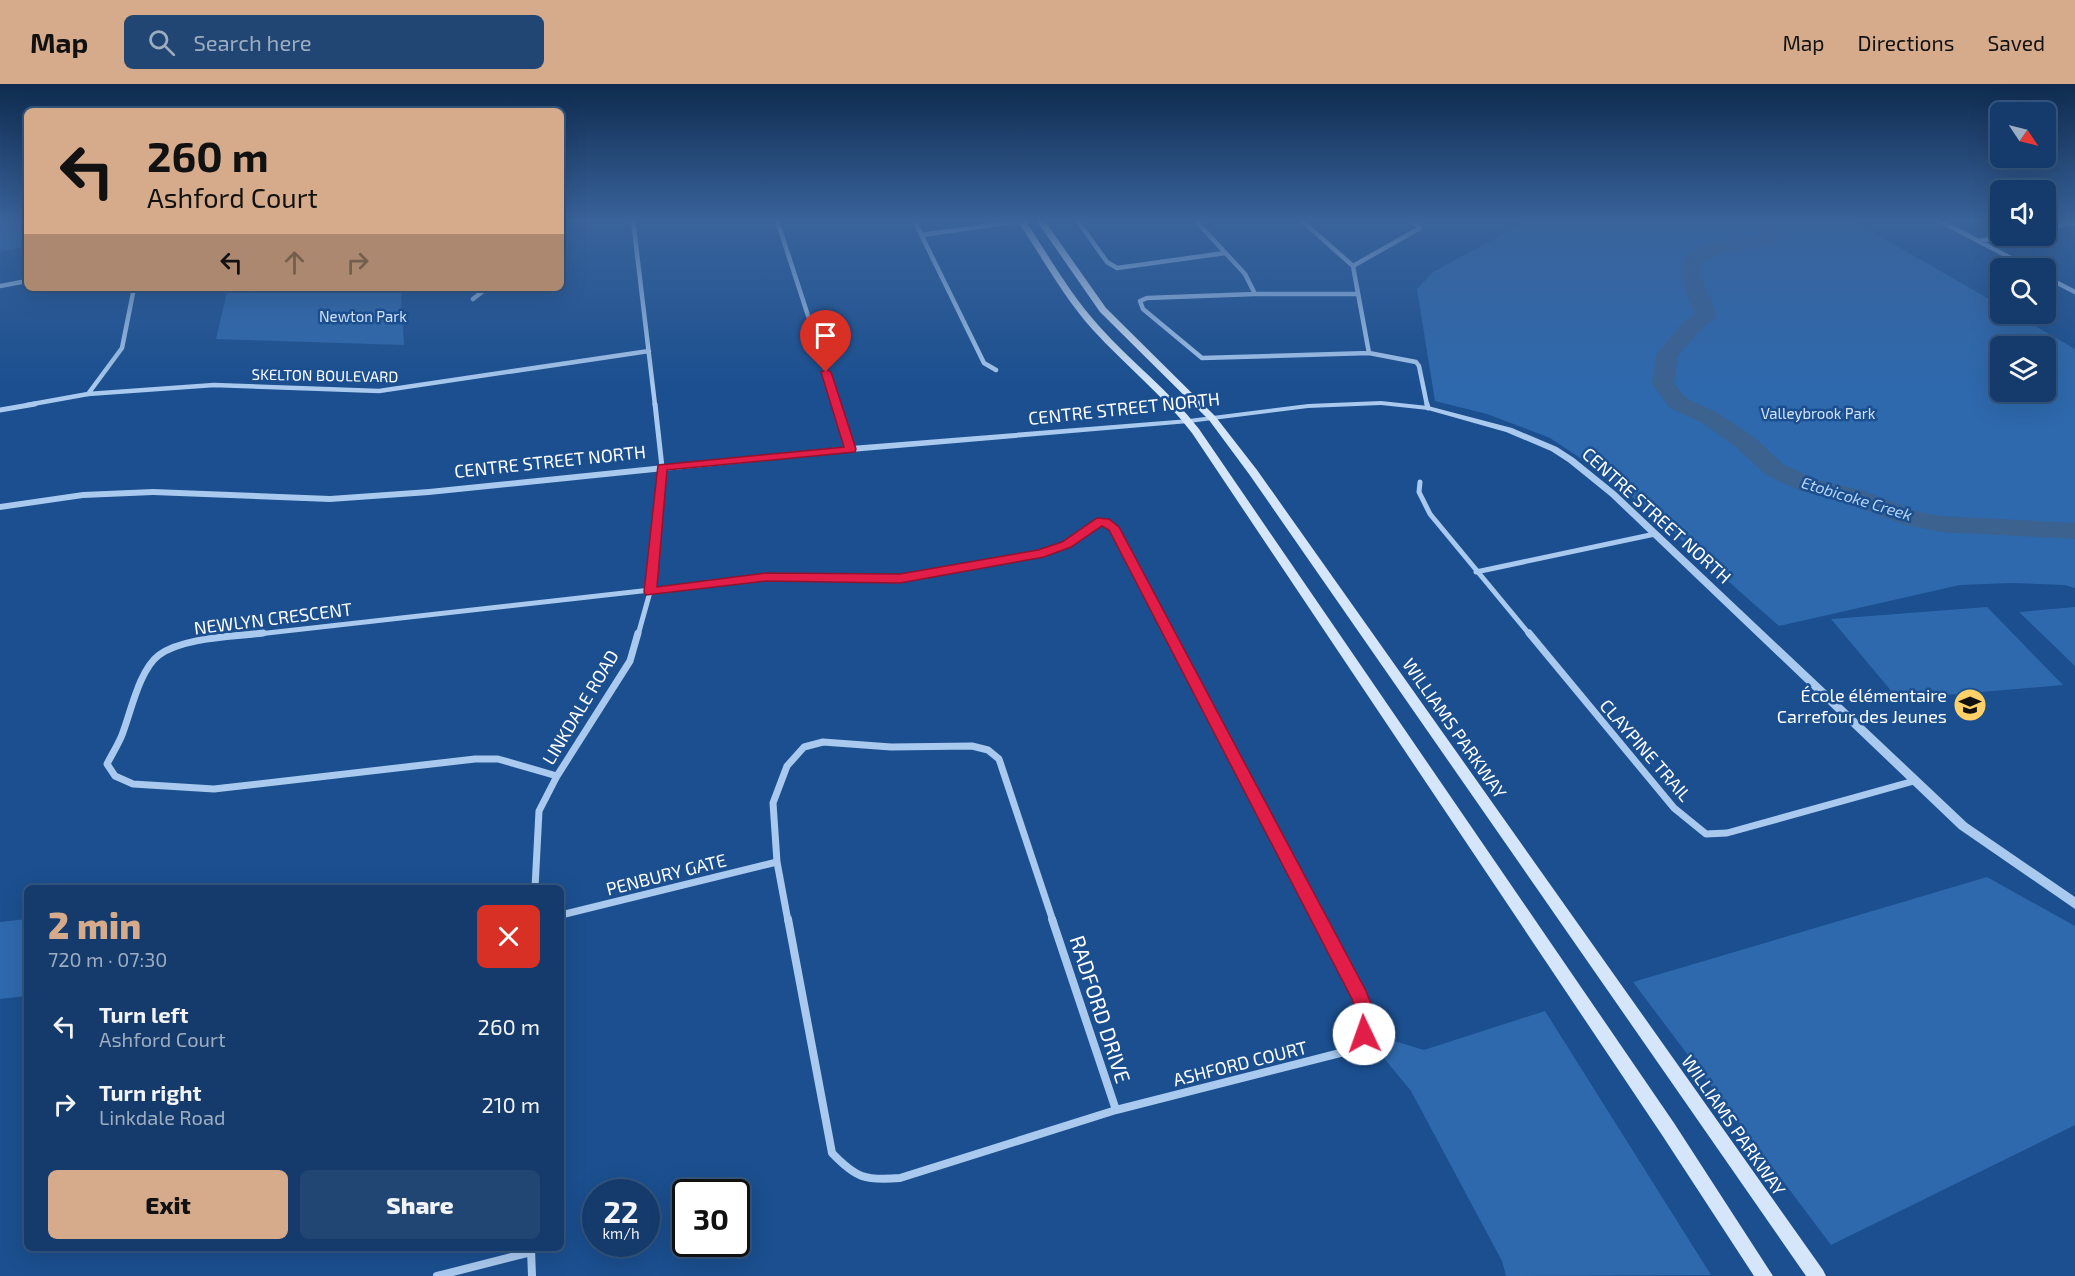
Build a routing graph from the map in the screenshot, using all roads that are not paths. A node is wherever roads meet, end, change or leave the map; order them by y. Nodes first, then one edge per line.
1 (640, 276) edge
2 (795, 276) edge
3 (941, 276) edge
4 (1058, 276) edge
5 (1079, 276) edge
6 (1246, 276) edge
7 (1355, 276) edge
8 (24, 282) edge
9 (2056, 282) edge
10 (0, 286) edge
11 (133, 291) edge
12 (483, 291) edge
13 (2075, 292) edge
14 (1255, 294) junction
15 (1358, 294) junction
16 (473, 299) dead end
17 (649, 351) junction
18 (1369, 353) junction
19 (996, 370) dead end
20 (88, 394) junction
21 (1428, 408) junction
22 (0, 410) edge
23 (1212, 418) junction
24 (1188, 422) junction
25 (851, 449) junction
26 (662, 467) junction
27 (1420, 482) dead end
28 (0, 507) edge
29 (1655, 534) junction
30 (1476, 572) junction
31 (650, 592) junction
32 (557, 776) junction
33 (1914, 782) junction
34 (777, 862) junction
35 (535, 885) edge
36 (2075, 904) edge
37 (564, 914) edge
38 (1116, 1110) junction
39 (527, 1251) edge
40 (531, 1251) edge
41 (437, 1276) edge
42 (531, 1276) edge
43 (1764, 1276) edge
44 (1817, 1276) edge

1 - 17 street, LINKDALE ROAD
2 - 25 street
3 - 19 street
4 - 24 main road
5 - 23 main road, WILLIAMS PARKWAY
6 - 14 street
7 - 15 street
8 - 10 street
9 - 13 street
11 - 20 street
12 - 16 street
14 - 15 street
14 - 18 street
15 - 18 street
17 - 20 street, SKELTON BOULEVARD
17 - 26 street, LINKDALE ROAD
18 - 21 street
20 - 22 street, SKELTON BOULEVARD
21 - 23 street, CENTRE STREET NORTH
21 - 29 street, CENTRE STREET NORTH
23 - 24 street, CENTRE STREET NORTH
23 - 44 main road, WILLIAMS PARKWAY
24 - 25 street, CENTRE STREET NORTH
24 - 43 main road
25 - 26 street, CENTRE STREET NORTH
26 - 28 street, CENTRE STREET NORTH
26 - 31 street, LINKDALE ROAD
27 - 30 street, CLAYPINE TRAIL
29 - 30 street
29 - 33 street, CENTRE STREET NORTH
30 - 33 street, CLAYPINE TRAIL
31 - 32 street, LINKDALE ROAD
31 - 32 street, NEWLYN CRESCENT
31 - 38 street, ASHFORD COURT
32 - 35 street, LINKDALE ROAD
33 - 36 street, CENTRE STREET NORTH
34 - 37 street, PENBURY GATE
34 - 38 street, RADFORD DRIVE
34 - 38 street, RADFORD DRIVE
39 - 41 street
40 - 42 street

